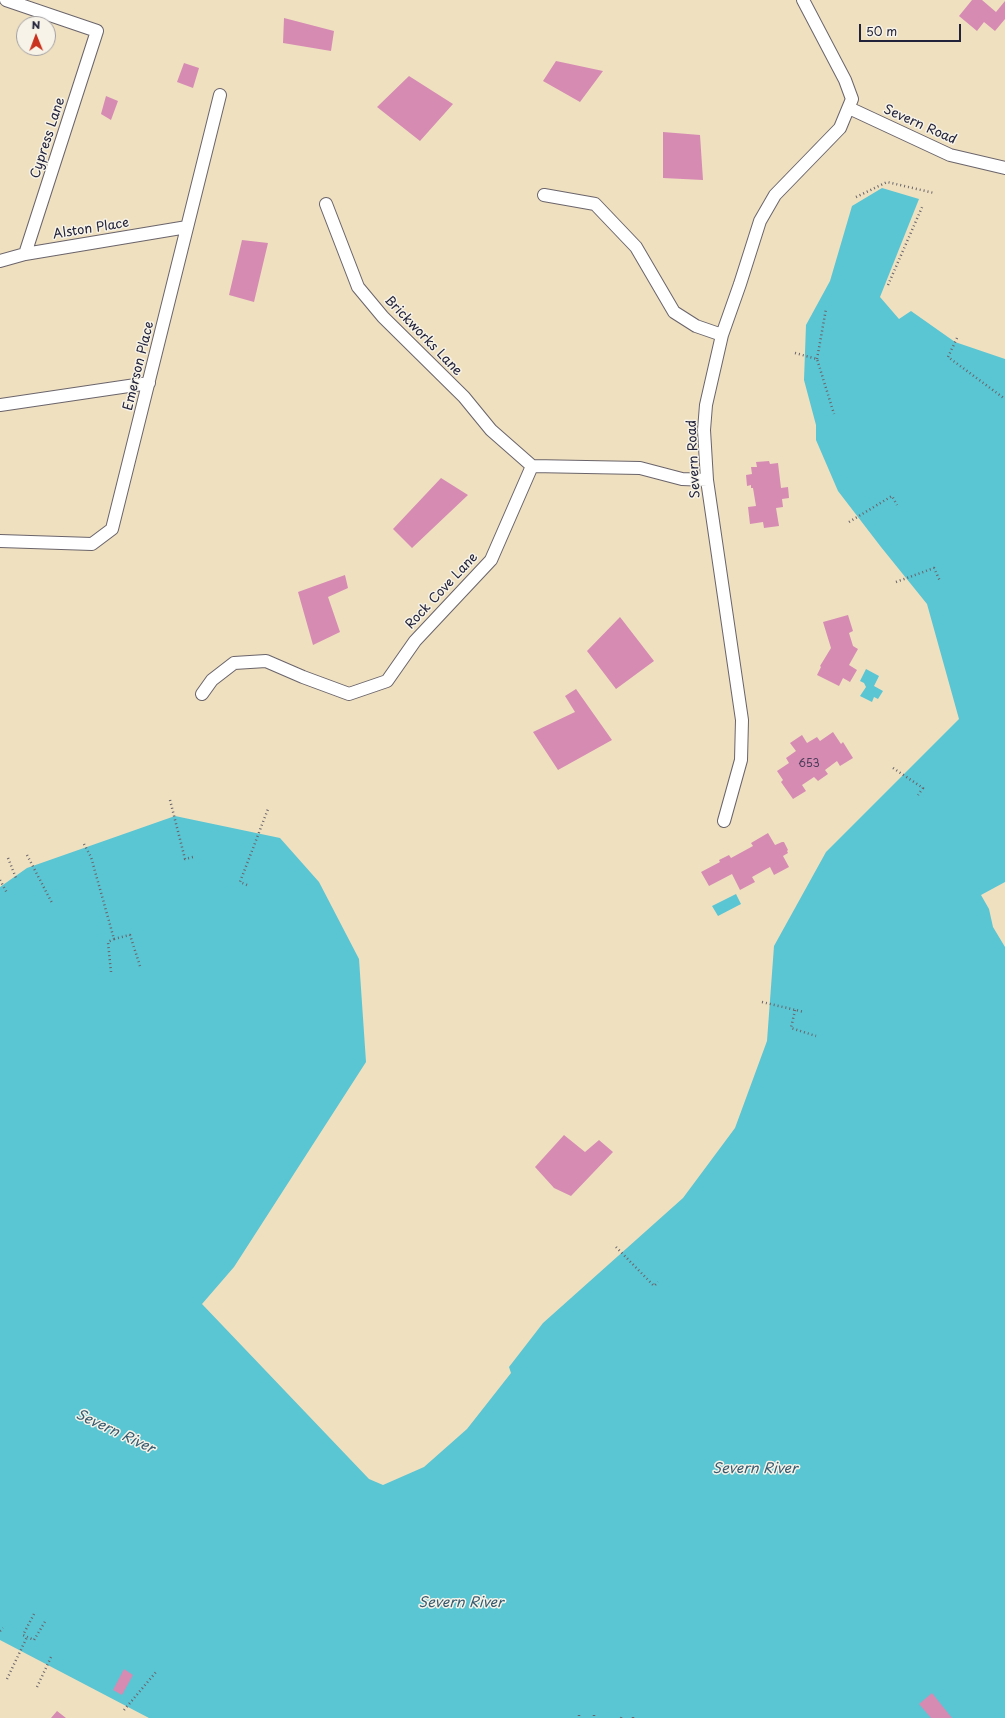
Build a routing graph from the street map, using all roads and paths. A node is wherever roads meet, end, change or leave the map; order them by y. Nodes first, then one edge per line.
1 (6, 0) edge
2 (803, 0) edge
3 (220, 95) dead end
4 (849, 108) junction
5 (1005, 168) edge
6 (934, 193) dead end
7 (544, 195) dead end
8 (856, 197) dead end
9 (326, 204) dead end
10 (923, 205) dead end
11 (187, 227) junction
12 (25, 254) junction
13 (0, 261) edge
14 (888, 285) dead end
15 (826, 309) dead end
16 (722, 335) junction
17 (957, 338) dead end
18 (795, 353) dead end
19 (817, 359) junction
20 (149, 383) junction
21 (1005, 399) edge
22 (0, 406) edge
23 (834, 414) dead end
24 (532, 466) junction
25 (707, 480) junction
26 (897, 504) dead end
27 (848, 522) dead end
28 (0, 541) edge
29 (940, 581) dead end
30 (896, 582) dead end
31 (202, 694) dead end
32 (892, 768) dead end
33 (918, 795) dead end
34 (170, 800) dead end
35 (268, 809) dead end
36 (724, 820) dead end
37 (84, 844) dead end
38 (27, 855) dead end
39 (192, 857) dead end
40 (8, 858) dead end
41 (16, 878) dead end
42 (0, 880) edge
43 (247, 885) dead end
44 (7, 893) dead end
45 (52, 903) dead end
46 (114, 939) junction
47 (140, 966) dead end
48 (111, 972) dead end
49 (762, 1002) dead end
50 (795, 1010) junction
51 (804, 1012) dead end
52 (816, 1036) dead end
53 (616, 1247) dead end
54 (658, 1282) dead end
55 (34, 1614) dead end
56 (46, 1620) dead end
57 (3, 1628) dead end
58 (0, 1631) edge
59 (27, 1637) junction
60 (52, 1655) dead end
61 (156, 1672) dead end
62 (7, 1679) dead end
63 (37, 1687) dead end
64 (124, 1710) dead end

1 - 12 street, Cypress Lane
2 - 4 street, Severn Road
3 - 11 street, Emerson Place
4 - 5 street, Severn Road
4 - 16 street, Severn Road
6 - 8 path
7 - 16 street
9 - 24 street, Brickworks Lane
10 - 14 path
11 - 12 street, Alston Place
11 - 20 street, Emerson Place
12 - 13 street, Alston Place
15 - 19 path
16 - 25 street, Severn Road
17 - 21 path
18 - 19 path
19 - 23 path
20 - 22 street
20 - 28 street, Emerson Place
24 - 25 street
24 - 31 street, Rock Cove Lane
25 - 36 street, Severn Road
26 - 27 path
29 - 30 path
32 - 33 path
34 - 39 path
35 - 43 path
37 - 46 path
38 - 45 path
40 - 41 path
42 - 44 path
46 - 47 path
46 - 48 path
49 - 50 path
50 - 51 path
50 - 52 path
53 - 54 path
55 - 59 path
56 - 59 path
57 - 58 path
59 - 62 path
60 - 63 path
61 - 64 path

